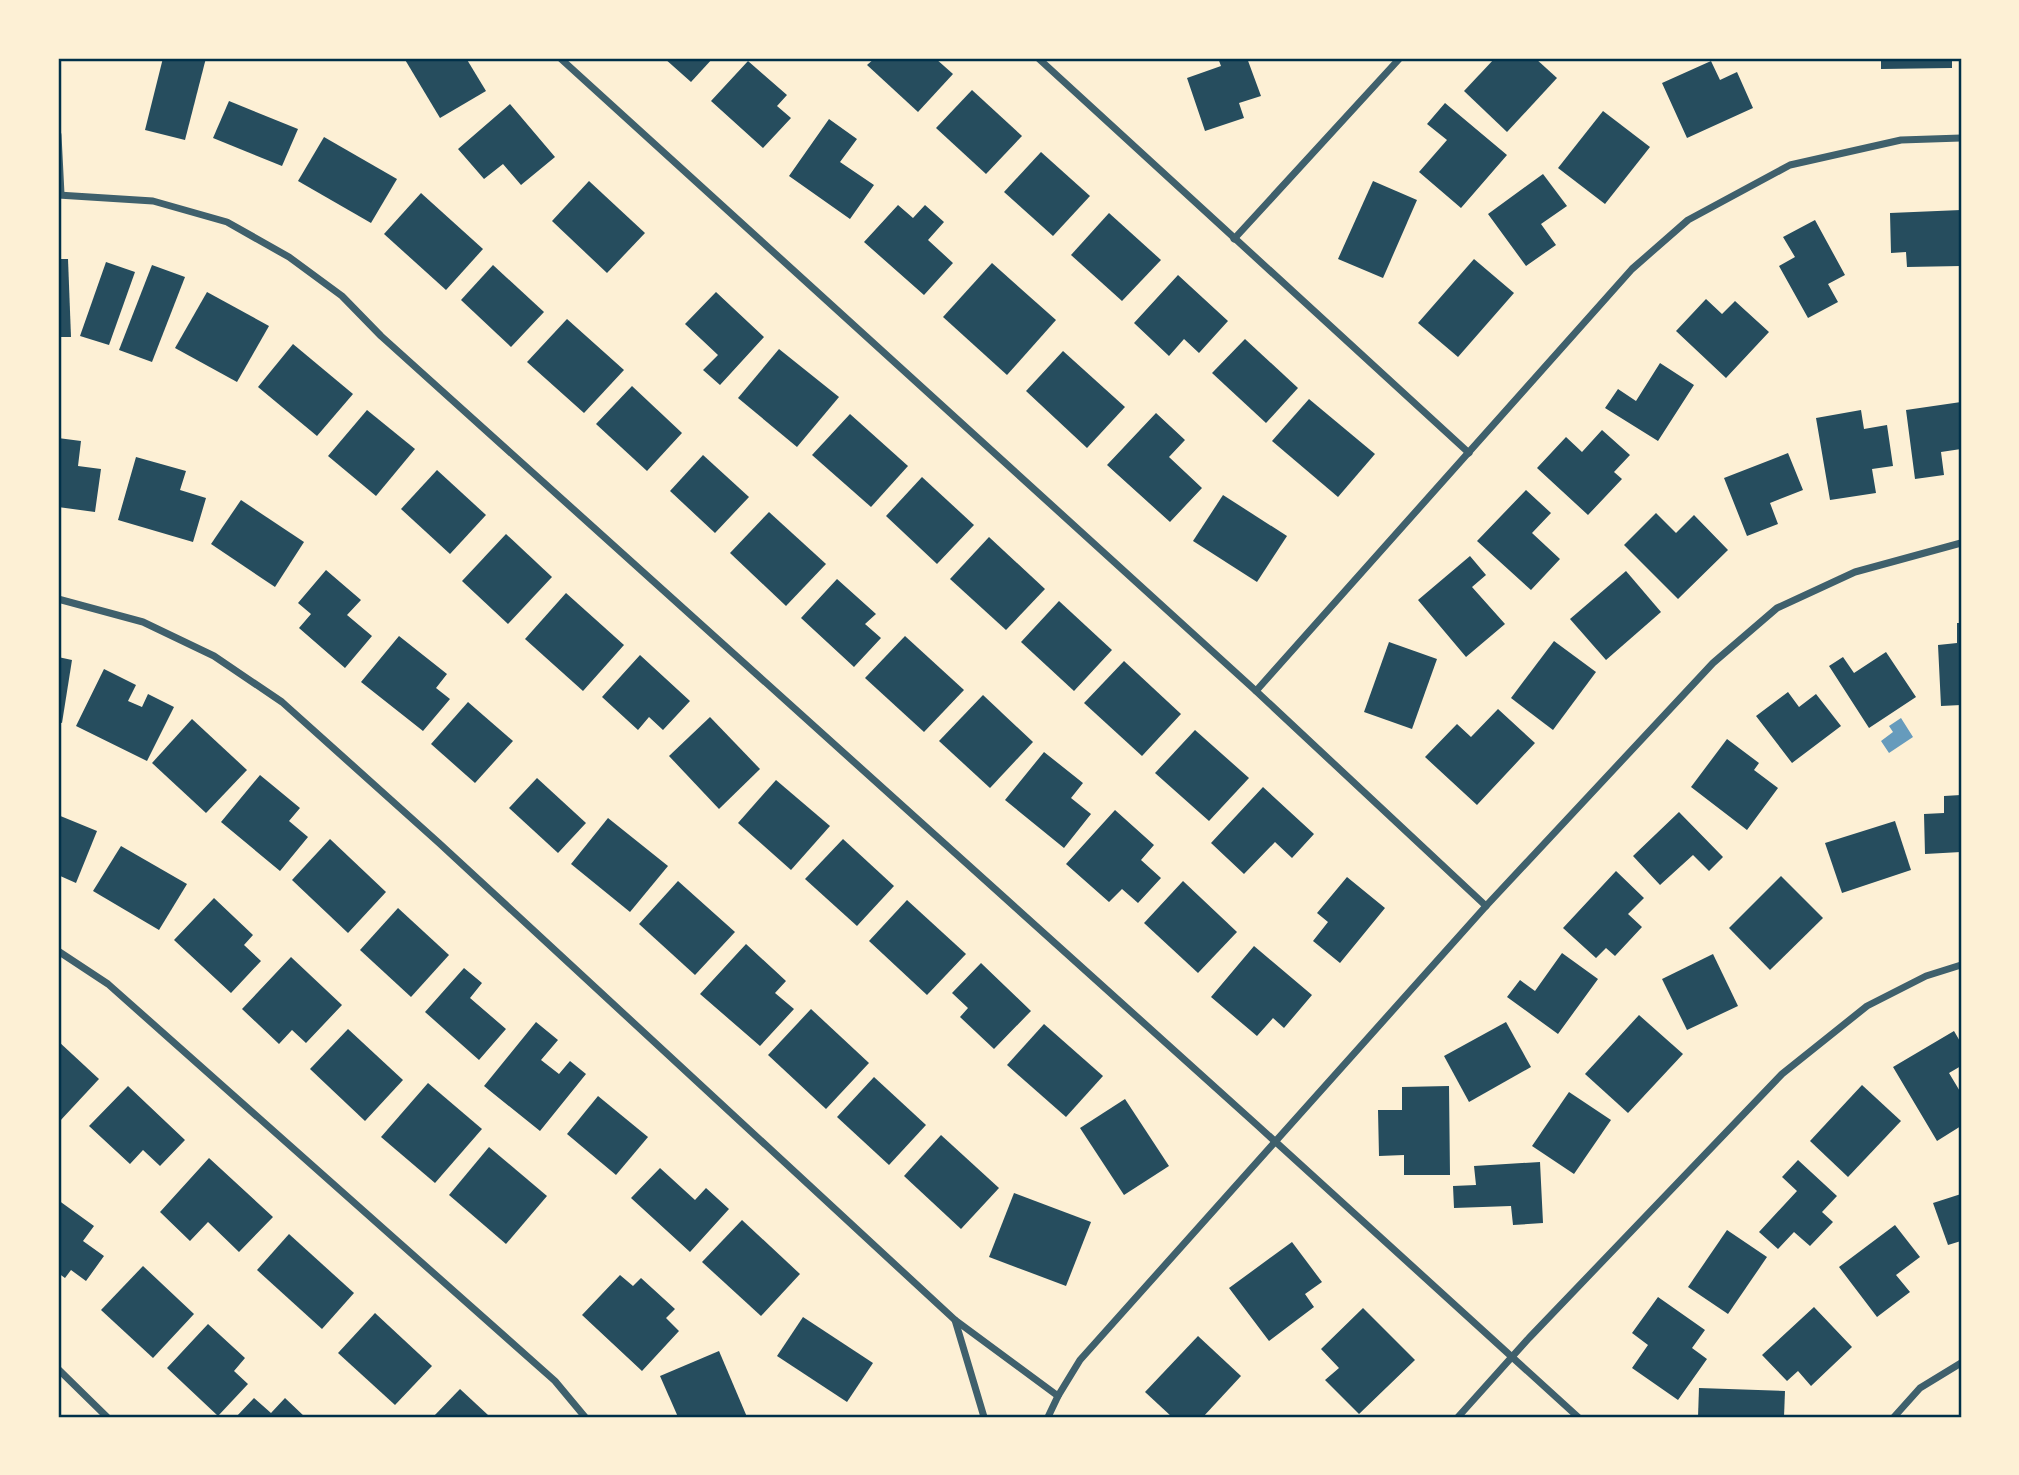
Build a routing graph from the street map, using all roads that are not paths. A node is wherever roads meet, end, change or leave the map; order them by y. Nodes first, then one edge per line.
1 (560, 58) edge
2 (1038, 58) edge
3 (1400, 58) edge
4 (58, 135) edge
5 (1961, 138) edge
6 (60, 195) edge
7 (1234, 239) junction
8 (1469, 453) junction
9 (1961, 543) edge
10 (58, 598) edge
11 (1256, 691) junction
12 (1486, 906) junction
13 (58, 951) edge
14 (1961, 965) edge
15 (1275, 1141) junction
16 (955, 1320) junction
17 (1511, 1357) junction
18 (1961, 1363) edge
19 (58, 1369) edge
20 (1058, 1396) junction
21 (107, 1417) edge
22 (585, 1417) edge
23 (984, 1417) edge
24 (1048, 1417) edge
25 (1458, 1417) edge
26 (1578, 1417) edge
27 (1894, 1417) edge

1 - 11 street
2 - 7 street
3 - 7 street
4 - 6 street
5 - 8 street
6 - 15 street
7 - 8 street
8 - 11 street
9 - 12 street
10 - 16 street
11 - 12 street
12 - 15 street
13 - 22 street
14 - 17 street
15 - 17 street
15 - 20 street
16 - 20 street
16 - 23 street
17 - 25 street
17 - 26 street
18 - 27 street
19 - 21 street
20 - 24 street

